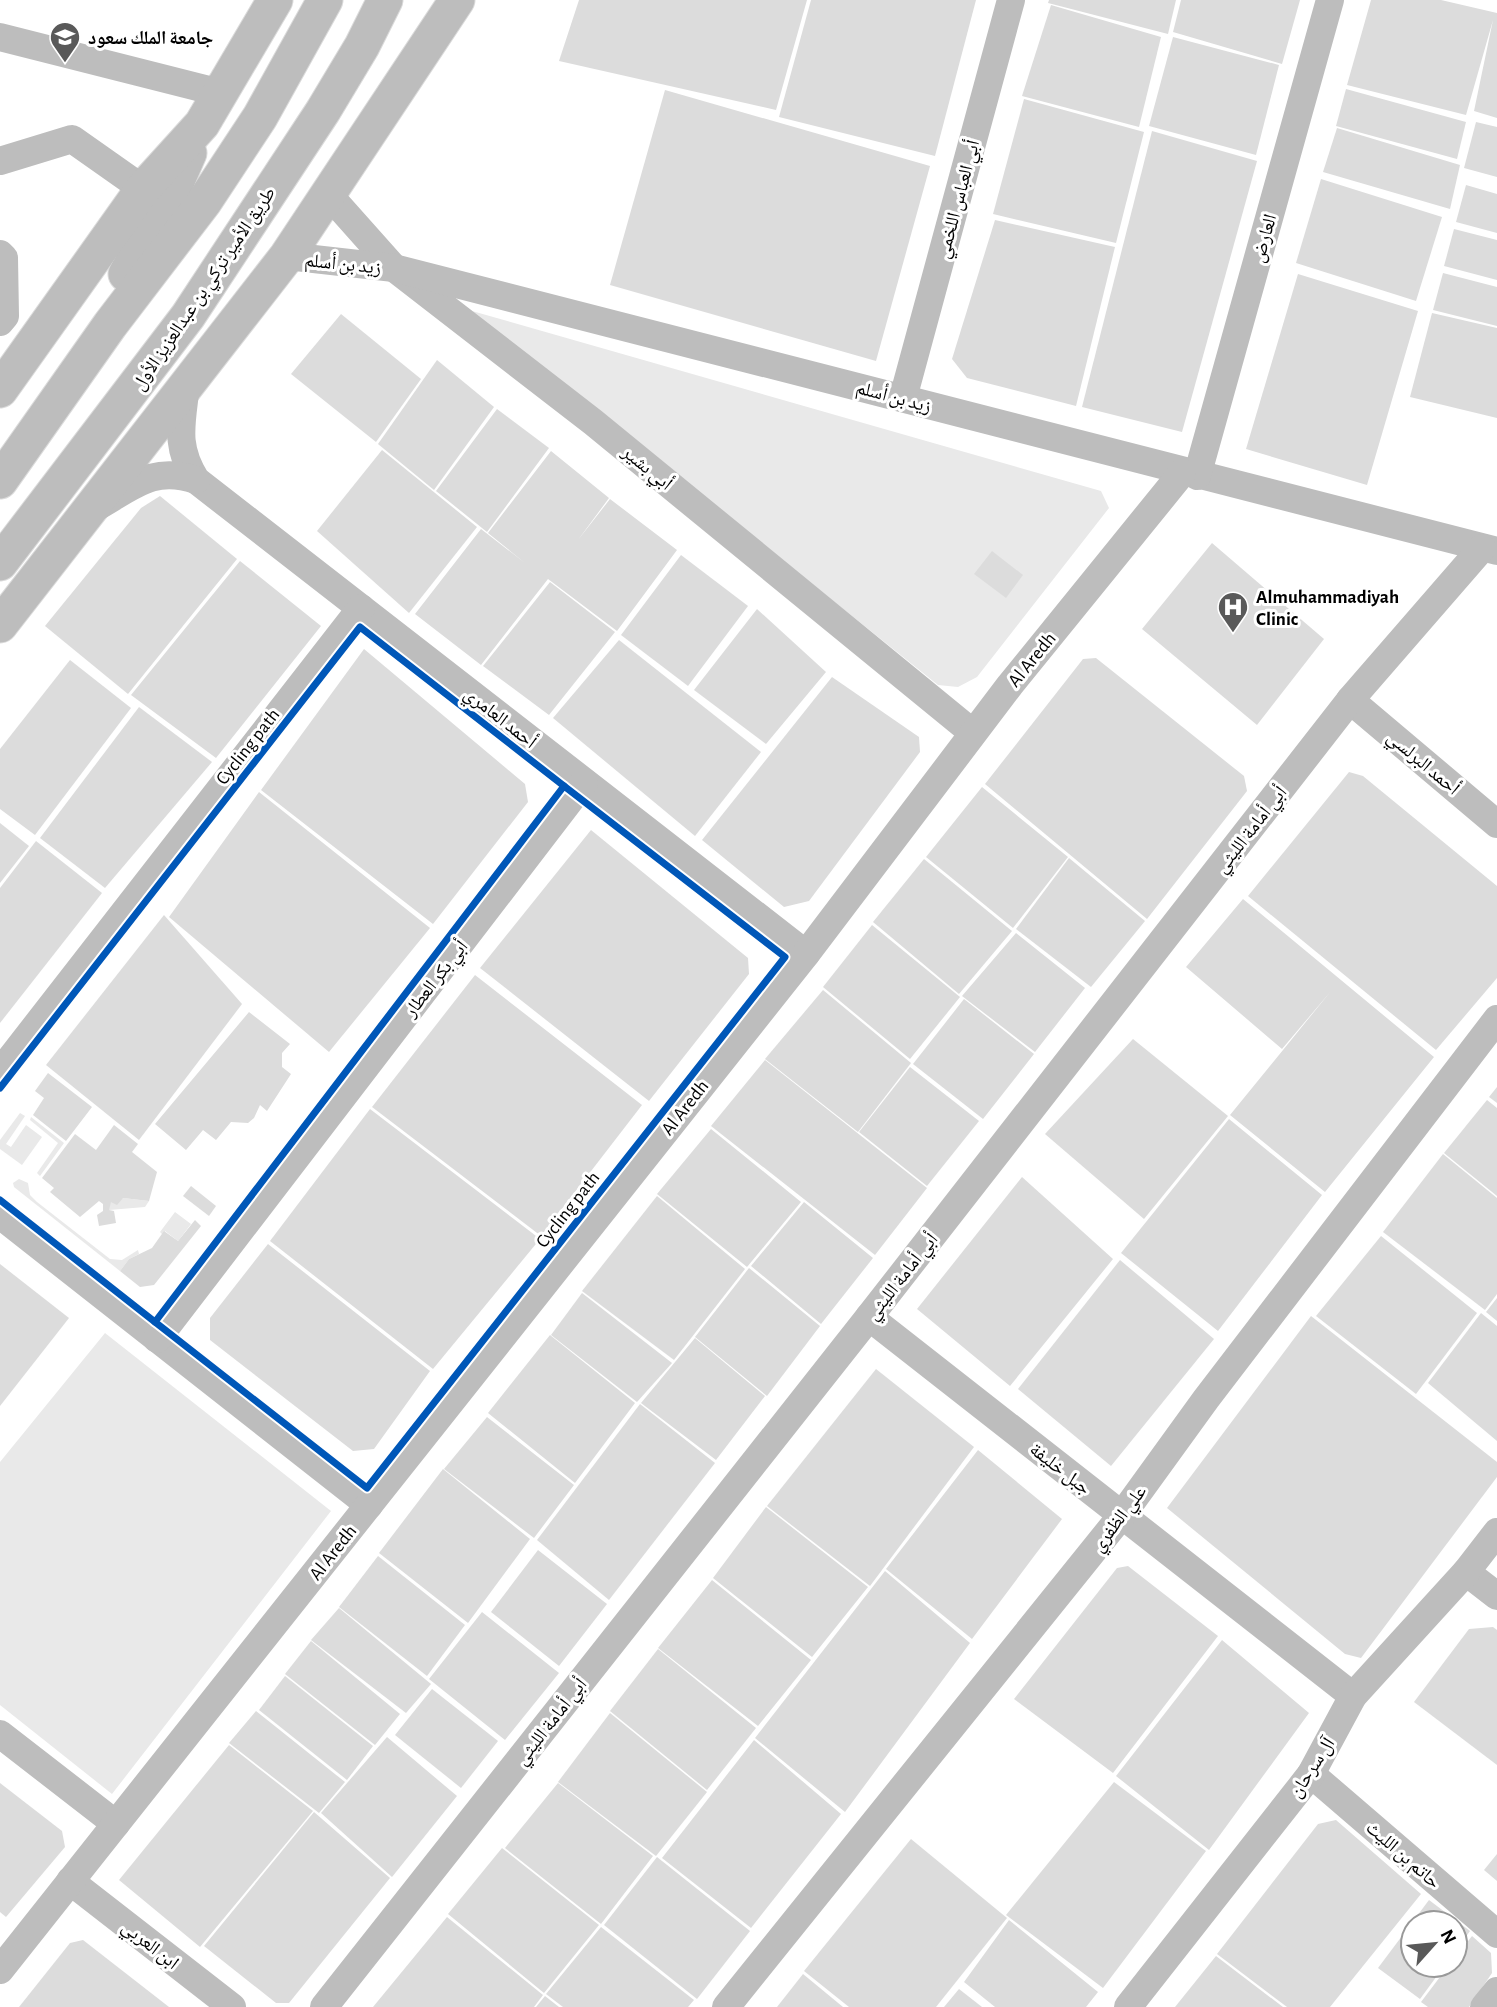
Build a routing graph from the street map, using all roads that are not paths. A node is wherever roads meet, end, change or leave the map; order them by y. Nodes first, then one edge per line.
1 (275, 0) edge
2 (325, 0) edge
3 (385, 0) edge
4 (399, 0) edge
5 (457, 0) edge
6 (1011, 0) edge
7 (1329, 0) edge
8 (0, 37) edge
9 (362, 46) junction
10 (221, 93) junction
11 (202, 124) junction
12 (0, 161) edge
13 (143, 189) junction
14 (329, 195) junction
15 (0, 254) edge
16 (288, 256) junction
17 (394, 268) junction
18 (0, 322) edge
19 (186, 384) junction
20 (0, 390) edge
21 (904, 398) junction
22 (25, 448) junction
23 (1190, 475) junction
24 (196, 480) junction
25 (0, 481) edge
26 (86, 513) junction
27 (1490, 549) edge
28 (0, 563) edge
29 (361, 608) junction
30 (0, 625) edge
31 (1350, 700) junction
32 (973, 733) junction
33 (584, 782) junction
34 (1497, 824) edge
35 (806, 954) junction
36 (1497, 1019) edge
37 (0, 1072) edge
38 (0, 1214) edge
39 (869, 1317) junction
40 (157, 1339) junction
41 (369, 1505) junction
42 (1122, 1515) junction
43 (1497, 1532) edge
44 (1466, 1572) junction
45 (1497, 1596) edge
46 (1353, 1696) junction
47 (0, 1734) edge
48 (1311, 1774) junction
49 (116, 1824) junction
50 (70, 1881) junction
51 (1497, 1934) edge
52 (0, 1970) edge
53 (1497, 1991) edge
54 (232, 2007) edge
55 (324, 2007) edge
56 (726, 2007) edge
57 (1128, 2007) edge
58 (1484, 2007) edge

1 - 10 main road
2 - 22 main road
3 - 9 main road, طريق الأمير تركي بن عبدالعزيز الأول
4 - 9 main road
5 - 14 main road
6 - 21 street, أبي العباس اللخمي
7 - 23 street, العارض
8 - 10 street
9 - 28 main road, طريق الأمير تركي بن عبدالعزيز الأول
10 - 11 main road
11 - 13 main road
11 - 22 main road
12 - 13 street
13 - 20 main road
14 - 16 main road
14 - 17 street, أبي بشير
15 - 18 street
16 - 17 street, زيد بن أسلم
16 - 19 main road
17 - 21 street, زيد بن أسلم
17 - 32 street, أبي بشير
19 - 24 street
19 - 26 main road
21 - 23 street, زيد بن أسلم
22 - 25 main road
23 - 27 street, زيد بن أسلم
23 - 32 street, Al Aredh
24 - 26 street
24 - 29 street, أحمد العامري
26 - 30 main road
27 - 31 street, أبي أمامة الليثي
29 - 33 street, أحمد العامري
29 - 37 street
31 - 34 street, أحمد البرلسي
31 - 39 street, أبي أمامة الليثي
32 - 35 street, Al Aredh
33 - 35 street, أحمد العامري
33 - 40 street, أبي بكر العطار
35 - 41 street, Al Aredh
36 - 42 street, علي الظفري
38 - 40 street
39 - 42 street, جبل خليفة
39 - 55 street, أبي أمامة الليثي
40 - 41 street
41 - 49 street, Al Aredh
42 - 46 street, جبل خليفة
42 - 56 street, علي الظفري
43 - 44 street, آل سرحان
44 - 45 street
44 - 46 street, آل سرحان
46 - 48 street, آل سرحان
47 - 49 street
48 - 51 street, حاتم بن الليث
48 - 57 street, آل سرحان
49 - 50 street, Al Aredh
50 - 52 street, Al Aredh
50 - 54 street, ابن العربي
53 - 58 street

